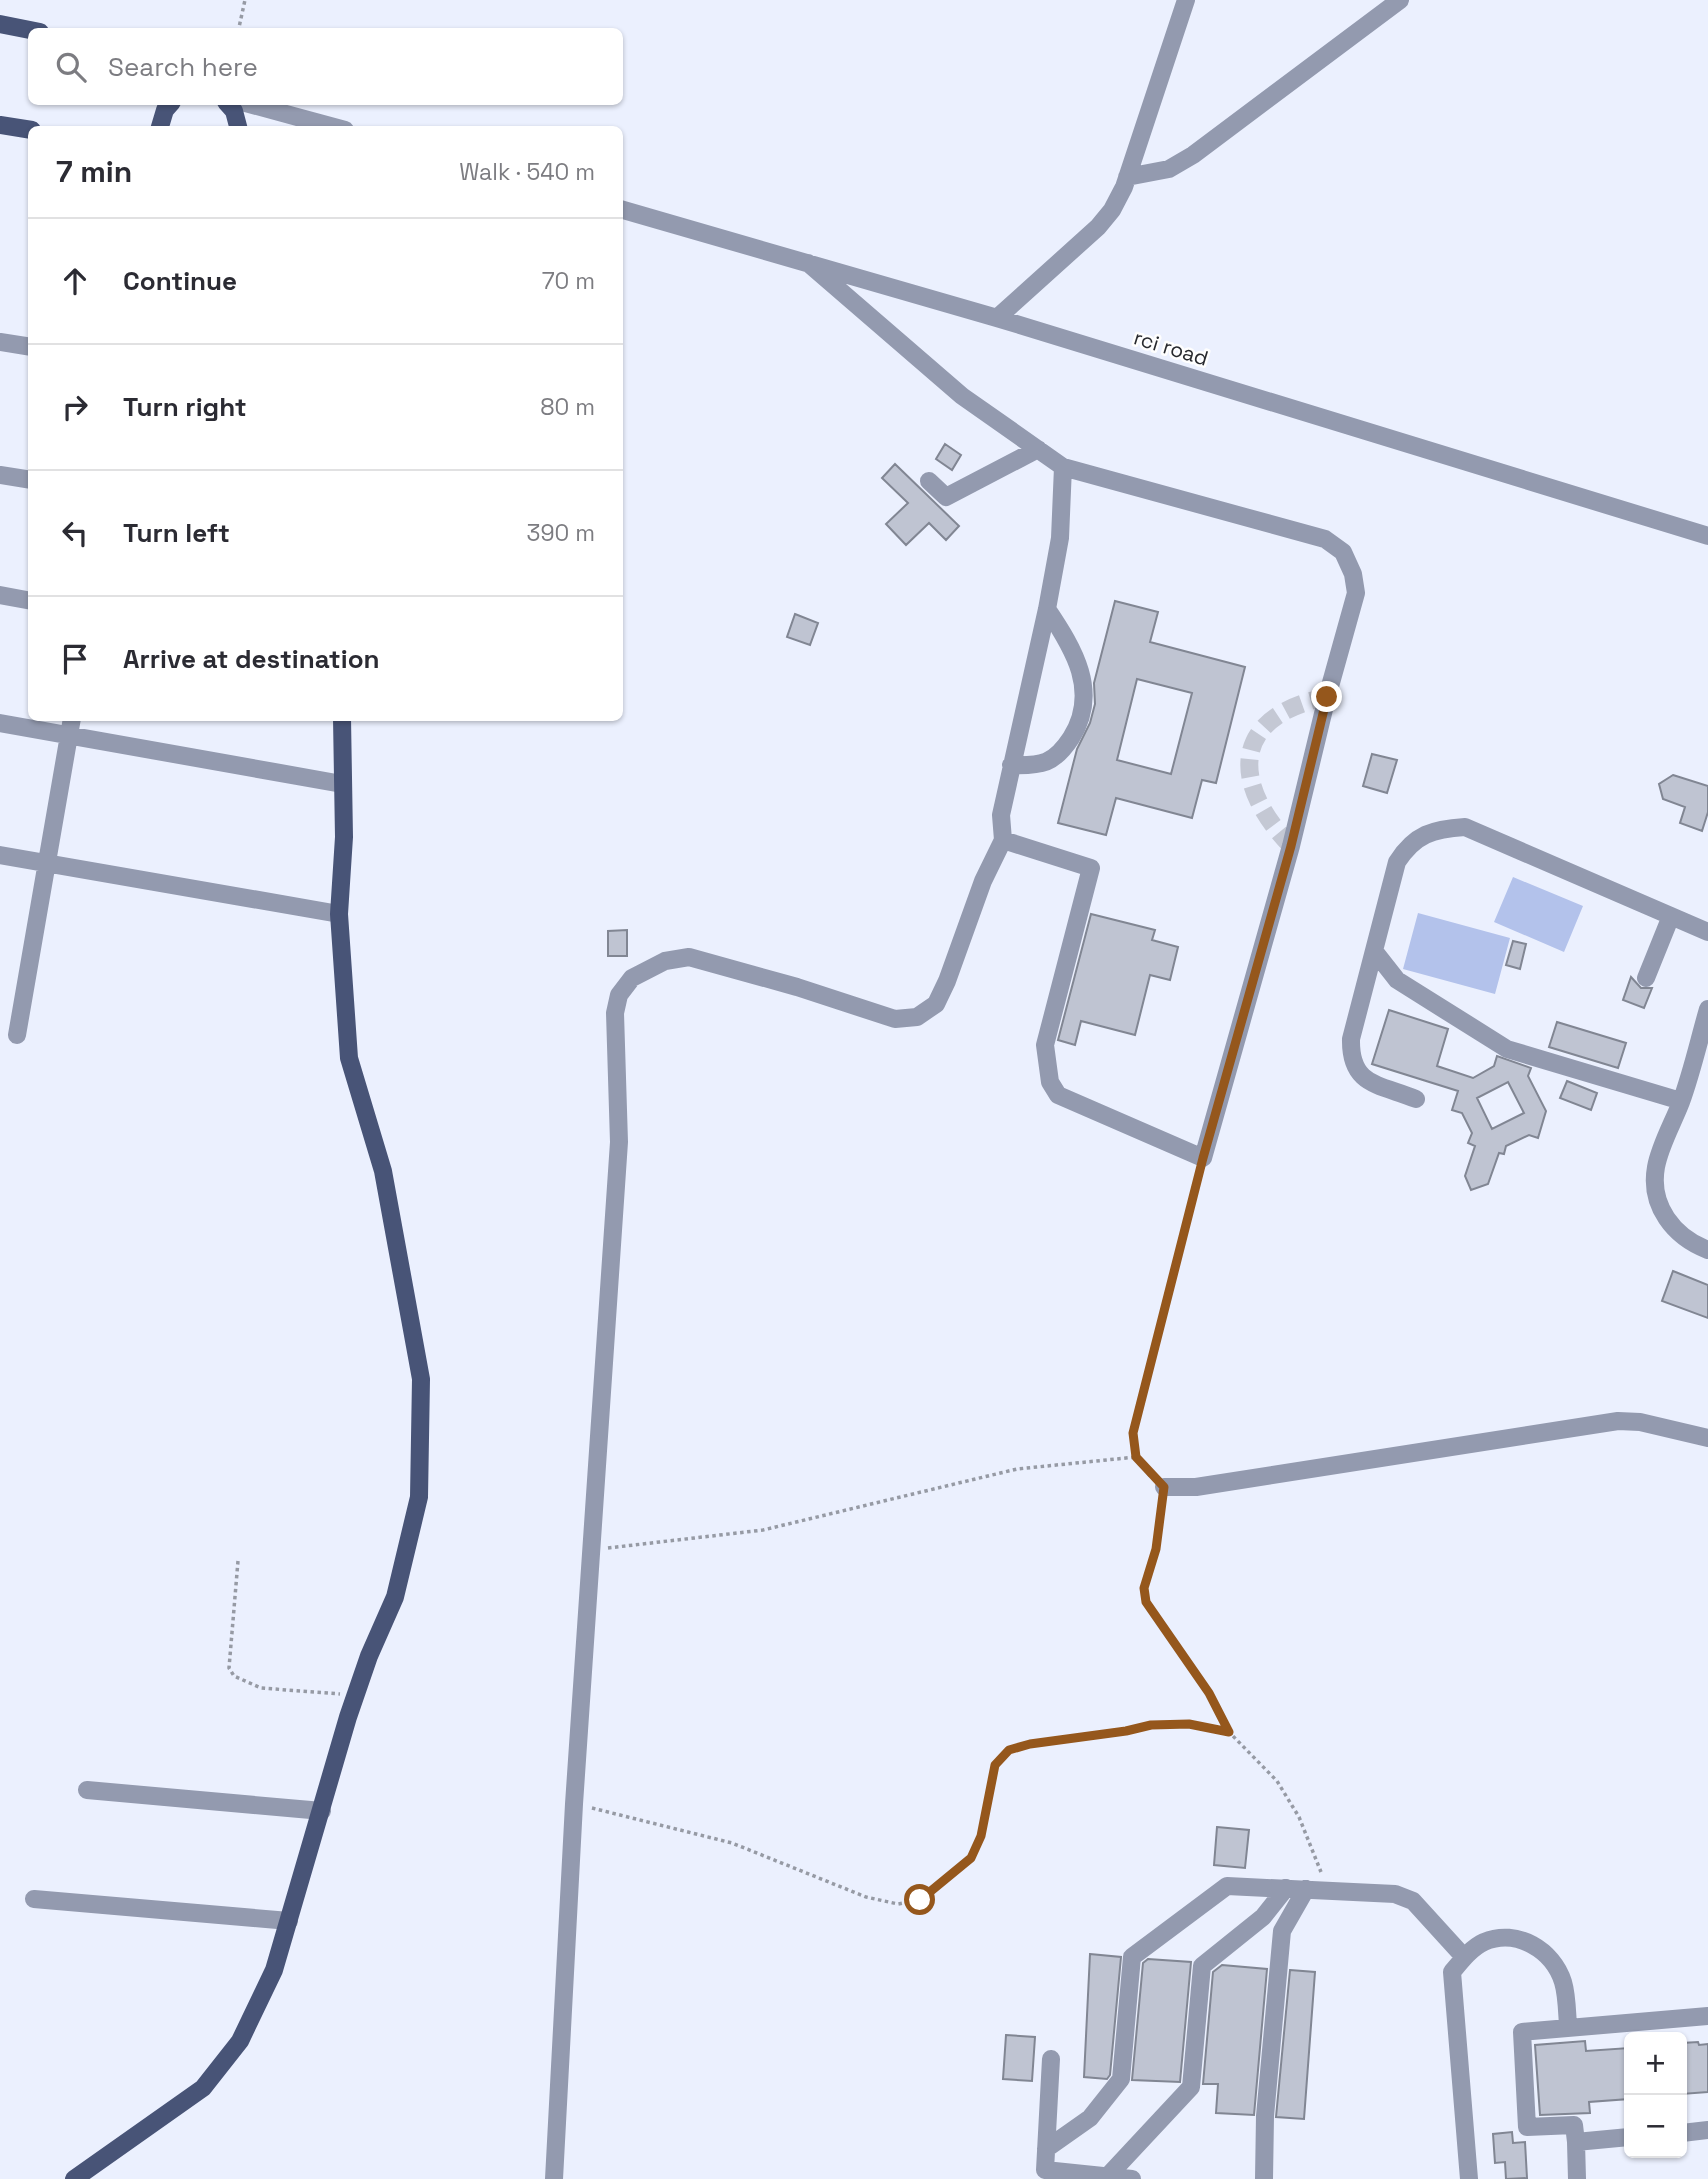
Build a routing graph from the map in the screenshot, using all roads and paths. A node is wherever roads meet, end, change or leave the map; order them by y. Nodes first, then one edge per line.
1 (245, 0) edge
2 (1186, 0) edge
3 (1400, 0) edge
4 (0, 24) edge
5 (239, 28) edge
6 (28, 30) edge
7 (169, 105) edge
8 (229, 105) edge
9 (253, 105) edge
10 (0, 125) edge
11 (160, 126) edge
12 (238, 126) edge
13 (330, 126) edge
14 (28, 129) edge
15 (1127, 177) junction
16 (623, 210) edge
17 (808, 263) junction
18 (997, 318) junction
19 (0, 342) edge
20 (28, 346) edge
21 (1038, 449) junction
22 (1063, 467) junction
23 (0, 475) edge
24 (28, 479) edge
25 (929, 481) dead end
26 (1708, 536) edge
27 (0, 596) edge
28 (28, 600) edge
29 (1047, 608) junction
30 (342, 721) edge
31 (0, 723) edge
32 (71, 726) edge
33 (1011, 765) junction
34 (342, 784) junction
35 (1003, 840) junction
36 (0, 855) edge
37 (47, 862) junction
38 (338, 914) junction
39 (1671, 916) junction
40 (1708, 932) edge
41 (1375, 952) junction
42 (1646, 978) dead end
43 (1708, 1009) edge
44 (17, 1035) dead end
45 (1416, 1099) dead end
46 (1681, 1101) junction
47 (1203, 1158) junction
48 (1708, 1250) edge
49 (1708, 1438) edge
50 (1136, 1457) junction
51 (1164, 1487) junction
52 (592, 1550) junction
53 (237, 1561) dead end
54 (356, 1695) junction
55 (1229, 1732) junction
56 (87, 1790) dead end
57 (574, 1804) junction
58 (322, 1811) junction
59 (1286, 1888) junction
60 (1306, 1889) junction
61 (1335, 1890) junction
62 (34, 1899) dead end
63 (289, 1922) junction
64 (1464, 1957) junction
65 (1708, 2016) edge
66 (1568, 2026) junction
67 (1051, 2059) dead end
68 (1708, 2130) edge
69 (1687, 2132) edge
70 (1624, 2137) edge
71 (1576, 2142) junction
72 (1046, 2149) junction
73 (1108, 2176) junction
74 (75, 2179) edge
75 (554, 2179) edge
76 (1132, 2179) edge
77 (1265, 2179) edge
78 (1469, 2179) edge
79 (1577, 2179) edge

1 - 5 path
2 - 15 street
3 - 15 street
4 - 6 main road
7 - 11 main road
8 - 12 main road
9 - 13 street
10 - 14 main road
15 - 18 street
16 - 17 street, rci road
17 - 18 street, rci road
17 - 21 street
18 - 26 street, rci road
19 - 20 street
21 - 22 street
21 - 25 street
22 - 29 street
22 - 47 street
23 - 24 street
27 - 28 street
29 - 33 street
29 - 33 street
30 - 34 main road
31 - 32 street
32 - 34 street
32 - 37 street
33 - 35 street
34 - 38 main road
35 - 47 street
35 - 52 street
36 - 37 street
37 - 38 street
37 - 44 street
38 - 54 main road
39 - 40 street
39 - 41 street
39 - 42 street
41 - 45 street
41 - 46 street
43 - 46 street
46 - 48 street
47 - 50 path
49 - 51 street
50 - 51 path
50 - 52 path
51 - 55 path
52 - 57 street
53 - 54 path
54 - 58 main road
55 - 57 path
55 - 61 path
56 - 58 street
57 - 75 street
58 - 63 main road
59 - 60 street
59 - 72 street
59 - 73 street
60 - 61 street
60 - 77 street
61 - 64 street
62 - 63 street
63 - 74 main road
64 - 66 street
64 - 78 street
65 - 66 street
66 - 71 street
67 - 72 street
68 - 69 street
70 - 71 street
71 - 79 street
72 - 73 street
73 - 76 street

